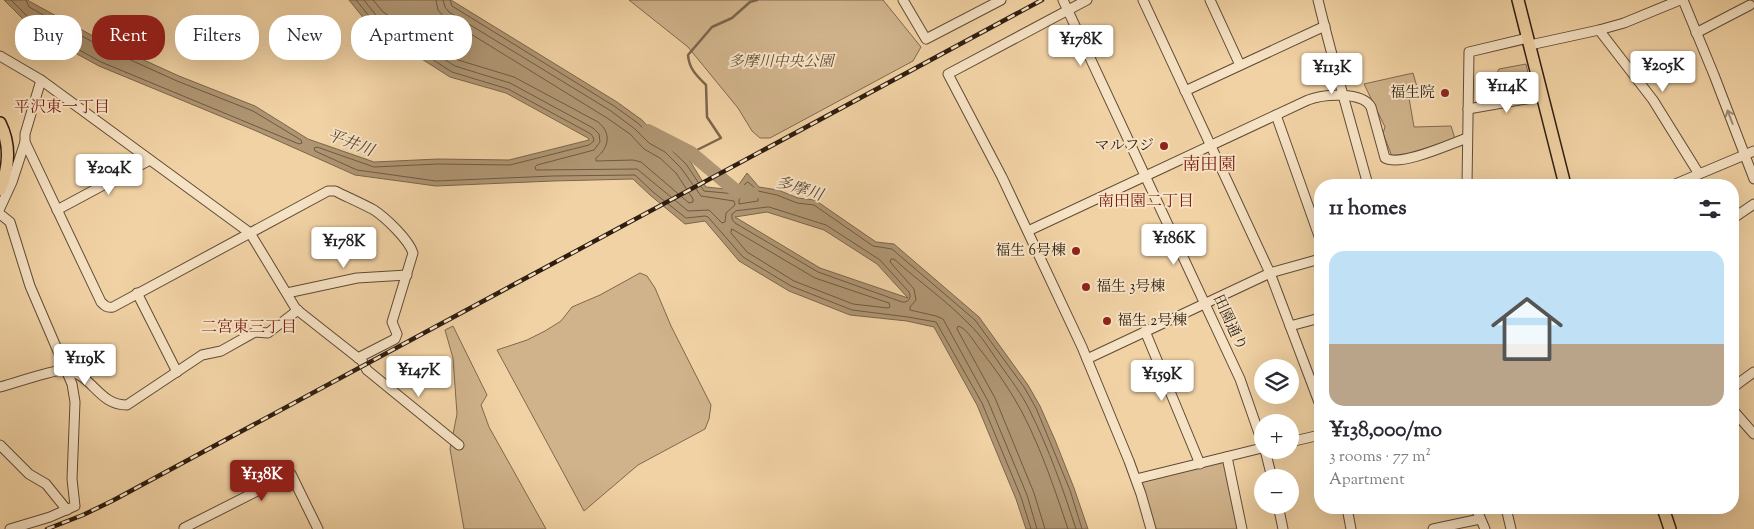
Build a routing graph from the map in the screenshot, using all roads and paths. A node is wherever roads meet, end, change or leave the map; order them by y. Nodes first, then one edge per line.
1 (904, 0) edge
2 (1001, 0) edge
3 (1063, 0) edge
4 (1087, 0) edge
5 (1143, 0) edge
6 (1210, 0) edge
7 (1318, 0) edge
8 (1518, 0) edge
9 (1682, 0) edge
10 (1750, 5) dead end
11 (1068, 10) junction
12 (1324, 26) junction
13 (1599, 30) junction
14 (1696, 33) junction
15 (1529, 41) junction
16 (0, 56) edge
17 (1240, 65) junction
18 (40, 80) junction
19 (1185, 91) junction
20 (1345, 96) junction
21 (1543, 96) junction
22 (1468, 109) junction
23 (1276, 115) junction
24 (0, 123) edge
25 (1467, 138) junction
26 (25, 142) junction
27 (1210, 145) junction
28 (1754, 151) edge
29 (1745, 155) junction
30 (150, 160) junction
31 (1699, 174) junction
32 (1145, 176) junction
33 (1366, 179) edge
34 (1467, 179) edge
35 (1564, 179) edge
36 (1687, 179) edge
37 (1754, 179) edge
38 (0, 190) edge
39 (1754, 204) edge
40 (0, 208) edge
41 (57, 210) junction
42 (0, 214) edge
43 (1739, 214) edge
44 (1314, 222) edge
45 (1028, 230) junction
46 (250, 233) junction
47 (1314, 261) edge
48 (1270, 273) junction
49 (406, 275) junction
50 (137, 293) junction
51 (287, 293) junction
52 (1205, 304) junction
53 (298, 310) junction
54 (1314, 320) edge
55 (1290, 326) junction
56 (1145, 331) junction
57 (358, 358) junction
58 (1087, 359) junction
59 (65, 370) junction
60 (177, 372) junction
61 (1754, 372) edge
62 (1314, 379) edge
63 (1310, 380) junction
64 (1739, 383) edge
65 (0, 387) edge
66 (1314, 390) edge
67 (1739, 417) edge
68 (1254, 419) edge
69 (1754, 434) edge
70 (1314, 436) edge
71 (1299, 440) edge
72 (0, 445) edge
73 (459, 445) dead end
74 (1254, 451) edge
75 (1227, 457) junction
76 (1200, 464) junction
77 (1136, 479) junction
78 (67, 510) junction
79 (1280, 514) edge
80 (1347, 514) edge
81 (1478, 514) edge
82 (1507, 514) edge
83 (1665, 514) edge
84 (1480, 519) junction
85 (10, 529) edge
86 (184, 529) edge
87 (318, 529) edge
88 (1151, 529) edge
89 (1242, 529) edge
90 (1283, 529) edge
91 (1351, 529) edge
92 (1433, 529) edge
93 (1485, 529) edge
94 (1511, 529) edge
95 (1670, 529) edge

1 - 2 street
3 - 11 street, 田園通り
4 - 11 street
5 - 19 street
6 - 17 street
7 - 12 street
8 - 15 main road
9 - 13 street
9 - 14 street
10 - 14 street
11 - 32 street, 田園通り
11 - 45 street
12 - 17 street
12 - 20 street
13 - 15 street
13 - 31 street
29 -> 14 street
15 - 21 main road
15 - 22 street
16 - 18 street
17 - 19 street
18 - 26 street
18 - 30 street
19 - 27 street
20 - 23 street
20 - 25 street
20 - 33 street
21 - 22 street
21 - 35 main road
22 - 25 street
23 - 27 street
23 - 44 street
24 - 38 main road
25 - 34 street
26 - 40 street
26 - 41 street
27 - 32 street
27 - 48 street
28 - 29 street
29 - 31 street
29 - 37 street
30 - 41 street
30 - 46 street
31 - 36 street
32 - 45 street
32 - 52 street, 田園通り
39 - 43 street
41 - 50 street
42 - 59 street
45 - 58 street
46 - 49 street
46 - 50 street
46 - 51 street
47 - 48 street
48 - 52 street
48 - 55 street
49 - 51 street
49 - 57 street
50 - 60 street
51 - 53 street
52 - 56 street
52 - 68 street, 田園通り
53 - 57 street
53 - 60 street
54 - 55 street
55 - 63 street
56 - 58 street
56 - 76 street
57 - 73 street
58 - 77 street
59 - 60 street
59 - 65 street
59 - 78 street
61 - 64 street
62 - 63 street
63 - 66 street
67 - 69 street
70 - 71 street
72 - 78 street
74 - 75 street
75 - 76 street
75 - 89 street
76 - 77 street
77 - 88 street
78 - 85 street
79 - 90 street
80 - 91 street
81 - 84 street
82 - 94 street
83 - 95 main road
84 - 92 street
84 - 93 street
86 - 87 street

